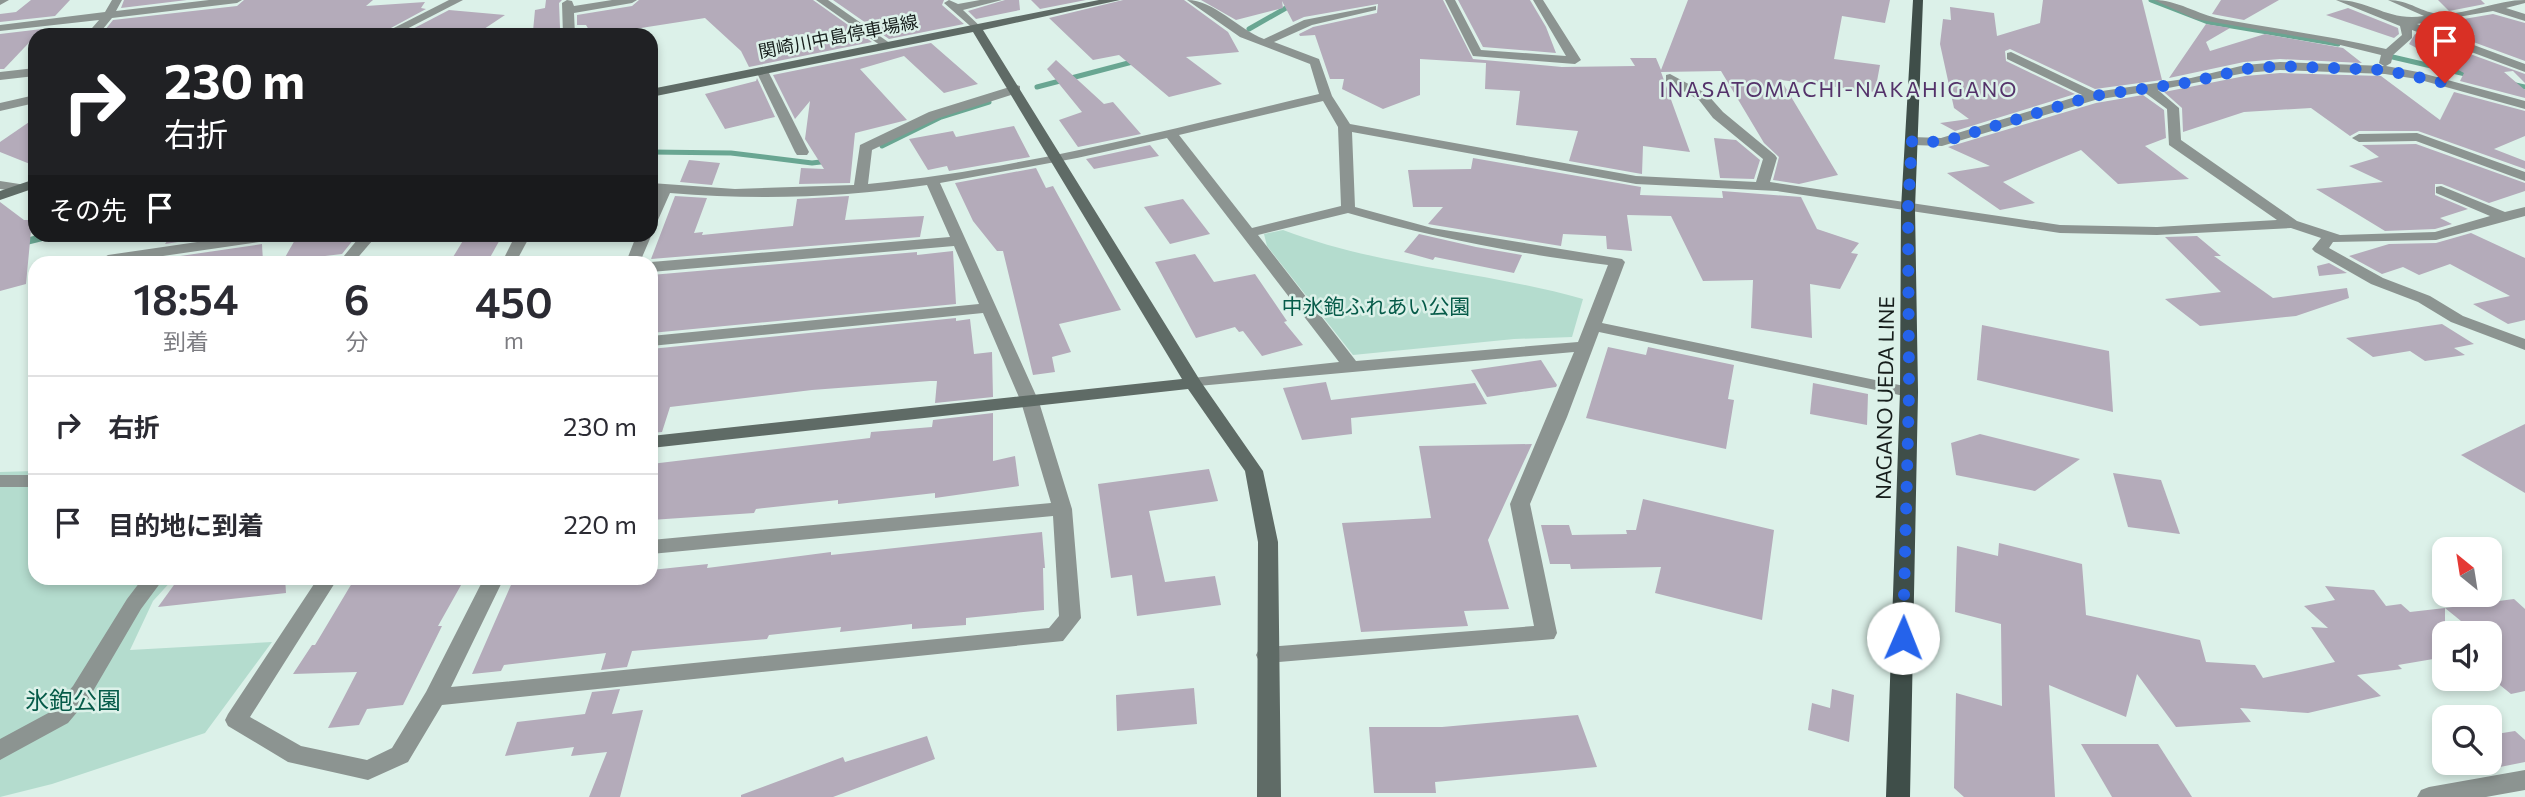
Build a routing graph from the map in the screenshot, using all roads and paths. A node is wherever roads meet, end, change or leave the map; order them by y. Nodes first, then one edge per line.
1 (117, 0) edge
2 (237, 0) edge
3 (458, 0) edge
4 (632, 0) edge
5 (821, 0) edge
6 (997, 0) edge
7 (1115, 0) edge
8 (1192, 0) edge
9 (1450, 0) edge
10 (1538, 0) edge
11 (1918, 0) edge
12 (2159, 0) edge
13 (2341, 0) edge
14 (2393, 0) edge
15 (2524, 0) edge
16 (951, 4) edge
17 (1372, 8) dead end
18 (2494, 8) junction
19 (108, 16) junction
20 (2433, 16) junction
21 (2525, 18) edge
22 (2405, 23) junction
23 (0, 28) edge
24 (98, 28) edge
25 (400, 28) edge
26 (569, 28) edge
27 (976, 29) junction
28 (1264, 43) junction
29 (888, 46) junction
30 (2011, 56) dead end
31 (2386, 59) junction
32 (2525, 68) edge
33 (762, 71) junction
34 (28, 73) edge
35 (0, 76) edge
36 (1670, 78) dead end
37 (2145, 87) junction
38 (1016, 89) junction
39 (658, 92) edge
40 (1326, 96) junction
41 (2093, 96) junction
42 (28, 101) edge
43 (2525, 106) edge
44 (0, 107) edge
45 (1345, 127) junction
46 (1170, 132) junction
47 (2358, 138) dead end
48 (1912, 141) junction
49 (802, 152) dead end
50 (1054, 157) junction
51 (2525, 177) edge
52 (933, 182) junction
53 (0, 185) edge
54 (28, 186) edge
55 (1762, 187) junction
56 (658, 188) edge
57 (861, 188) junction
58 (2441, 190) dead end
59 (0, 196) edge
60 (1908, 208) junction
61 (1348, 209) junction
62 (2518, 214) edge
63 (2292, 224) junction
64 (1249, 233) junction
65 (2330, 236) junction
66 (958, 241) junction
67 (231, 242) edge
68 (365, 242) edge
69 (135, 256) edge
70 (352, 256) edge
71 (658, 266) edge
72 (989, 308) junction
73 (1594, 326) junction
74 (658, 340) edge
75 (2525, 345) edge
76 (1586, 346) junction
77 (1351, 366) junction
78 (1193, 383) junction
79 (1909, 392) junction
80 (1030, 402) junction
81 (658, 441) edge
82 (0, 481) edge
83 (28, 481) edge
84 (1062, 509) junction
85 (658, 547) edge
86 (149, 585) edge
87 (323, 585) edge
88 (490, 585) edge
89 (1267, 655) junction
90 (435, 696) junction
91 (0, 750) edge
92 (2525, 780) edge
93 (1269, 797) edge
94 (1898, 797) edge
95 (2429, 797) edge

1 - 19 street
2 - 19 street
3 - 25 street
4 - 26 street
5 - 29 street
6 - 16 street
7 - 27 street, 関崎川中島停車場線
8 - 28 street
9 - 10 street
11 - 48 main road, NAGANO UEDA LINE
12 - 31 street
13 - 22 street
14 - 20 street
15 - 18 street
16 - 27 street
17 - 28 street
18 - 20 street
18 - 21 street
19 - 23 street
19 - 24 street
20 - 22 street
22 - 31 street
22 - 32 street
27 - 29 street, 関崎川中島停車場線
27 - 38 street
28 - 40 street
29 - 33 street, 関崎川中島停車場線
30 - 41 street
31 - 37 street
31 - 43 street
33 - 39 street, 関崎川中島停車場線
33 - 49 street
34 - 35 street
36 - 55 street
37 - 41 street
37 - 63 street
38 - 50 street
38 - 57 street
40 - 45 street
40 - 46 street
41 - 48 street
42 - 44 street
45 - 55 street
45 - 61 street
46 - 50 street
46 - 64 street
47 - 51 street
48 - 60 main road, NAGANO UEDA LINE
50 - 52 street
50 - 78 street
52 - 57 street
52 - 66 street
53 - 54 street
54 - 59 street
55 - 60 street
56 - 57 street
58 - 62 street
60 - 63 street
60 - 79 main road, NAGANO UEDA LINE
61 - 64 street
61 - 73 street
62 - 65 street
63 - 65 street
64 - 77 street
65 - 75 street
66 - 71 street
66 - 72 street
67 - 69 street
68 - 70 street
72 - 74 street
72 - 80 street
73 - 76 street
73 - 79 street
76 - 77 street
76 - 89 street
77 - 78 street
78 - 80 street
78 - 89 street
79 - 94 main road, NAGANO UEDA LINE
80 - 81 street
80 - 84 street
82 - 83 street
84 - 85 street
84 - 90 street
86 - 91 street
87 - 90 street
88 - 90 street
89 - 93 street
92 - 95 street

